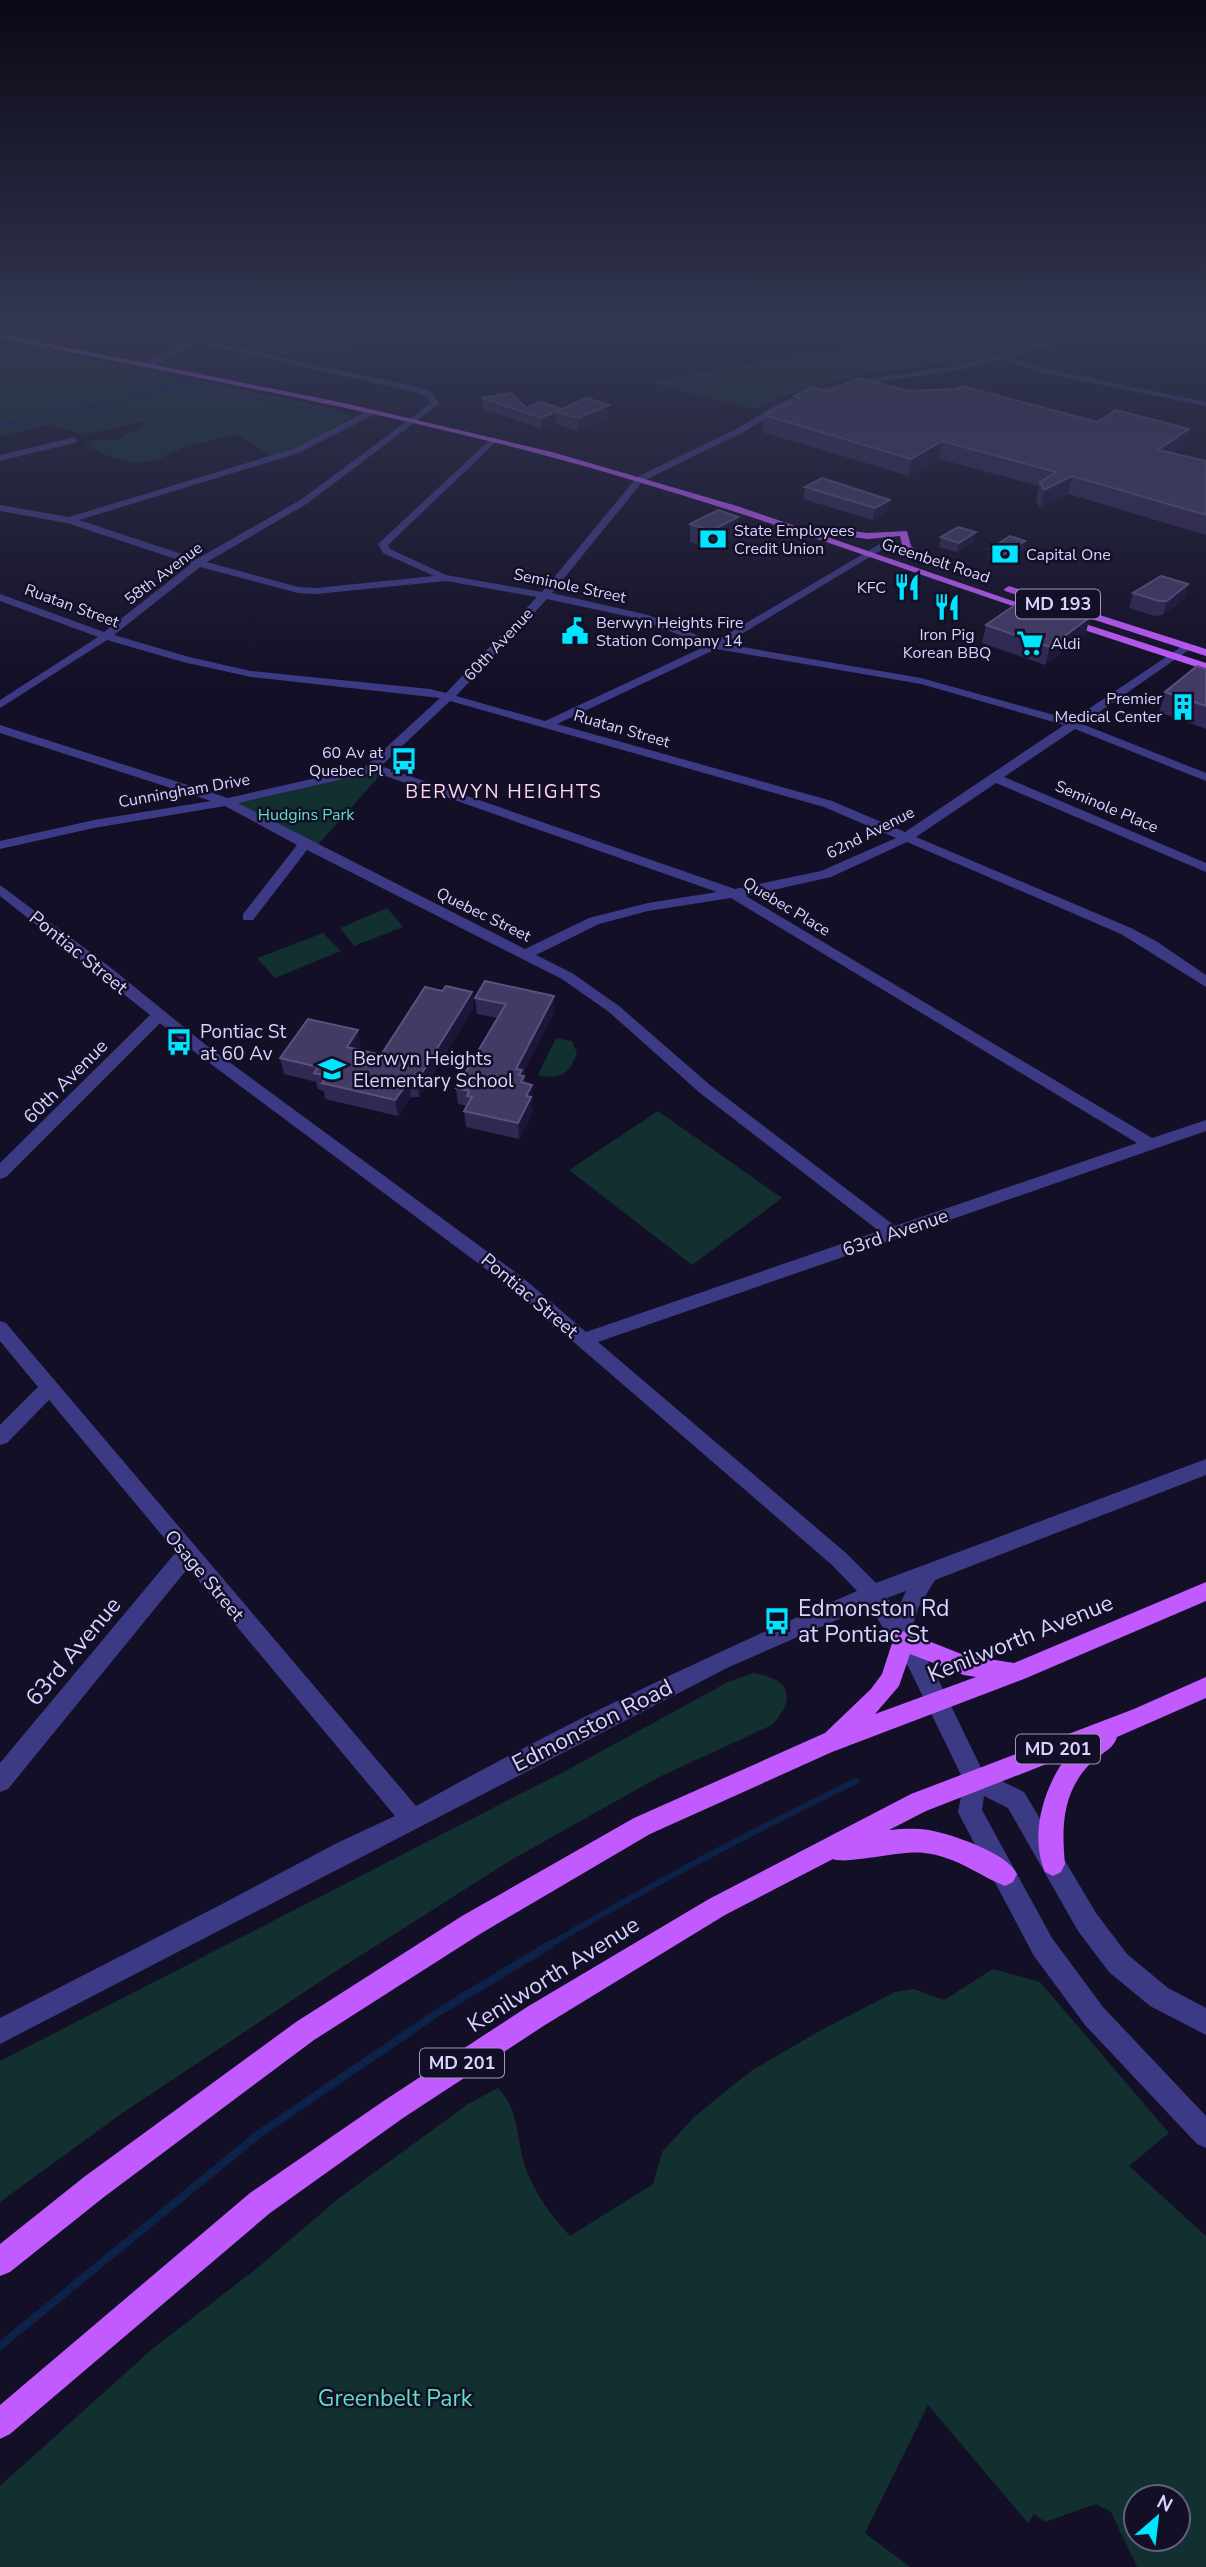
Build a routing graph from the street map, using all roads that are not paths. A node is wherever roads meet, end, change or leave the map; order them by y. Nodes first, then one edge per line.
1 (51, 446) edge
2 (309, 446) edge
3 (381, 446) edge
4 (487, 446) edge
5 (523, 446) edge
6 (557, 446) edge
7 (708, 446) edge
8 (580, 451) dead end
9 (0, 458) edge
10 (654, 472) junction
11 (642, 474) junction
12 (0, 508) edge
13 (69, 520) junction
14 (834, 532) junction
15 (880, 547) junction
16 (868, 554) junction
17 (926, 562) junction
18 (198, 563) junction
19 (446, 578) junction
20 (546, 594) junction
21 (0, 597) edge
22 (104, 637) junction
23 (715, 646) junction
24 (1188, 647) junction
25 (1206, 653) edge
26 (1176, 657) junction
27 (1206, 667) edge
28 (449, 696) junction
29 (0, 705) edge
30 (547, 724) junction
31 (1075, 725) junction
32 (0, 729) edge
33 (373, 766) junction
34 (993, 777) junction
35 (1206, 777) edge
36 (227, 802) junction
37 (907, 837) junction
38 (305, 844) junction
39 (0, 845) edge
40 (1206, 868) edge
41 (0, 889) edge
42 (730, 892) junction
43 (248, 917) dead end
44 (527, 954) junction
45 (1206, 982) edge
46 (158, 1016) junction
47 (1206, 1125) edge
48 (1151, 1144) junction
49 (0, 1173) edge
50 (893, 1233) junction
51 (0, 1328) edge
52 (583, 1340) junction
53 (50, 1387) junction
54 (0, 1437) edge
55 (1206, 1467) edge
56 (187, 1554) junction
57 (927, 1574) junction
58 (1206, 1591) edge
59 (873, 1594) junction
60 (901, 1638) junction
61 (1016, 1672) junction
62 (1206, 1687) edge
63 (937, 1701) junction
64 (1140, 1717) junction
65 (827, 1743) junction
66 (975, 1780) junction
67 (0, 1781) edge
68 (413, 1820) junction
69 (814, 1858) junction
70 (1053, 1864) junction
71 (1005, 1874) junction
72 (1206, 2022) edge
73 (0, 2031) edge
74 (1206, 2135) edge
75 (0, 2262) edge
76 (0, 2424) edge

1 - 9 street
2 - 13 street
3 - 18 street, 58th Avenue
4 - 19 street
5 - 11 main road, Greenbelt Road / MD 193
6 - 8 main road, Greenbelt Road / MD 193
7 - 10 street
10 - 11 street
10 - 14 main road, Greenbelt Road / MD 193
11 - 16 main road, Greenbelt Road / MD 193
11 - 20 street, 60th Avenue
12 - 13 street, Seminole Street
13 - 18 street, Seminole Street
14 - 15 main road, Greenbelt Road / MD 193
14 - 17 main road
15 - 16 street
15 - 17 main road, Greenbelt Road / MD 193
16 - 23 street
16 - 26 main road, Greenbelt Road / MD 193
17 - 24 main road, Greenbelt Road / MD 193
18 - 19 street, Seminole Street
18 - 22 street, 58th Avenue
19 - 20 street, Seminole Street
20 - 23 street, Seminole Street
20 - 28 street, 60th Avenue
21 - 22 street, Ruatan Street
22 - 28 street, Ruatan Street
22 - 29 street, 58th Avenue
23 - 30 street
23 - 31 street, Seminole Street
24 - 25 main road, Greenbelt Road / MD 193
24 - 26 street, 62nd Avenue
26 - 27 main road, Greenbelt Road / MD 193
26 - 31 street, 62nd Avenue
28 - 30 street, Ruatan Street
28 - 33 street, 60th Avenue
30 - 37 street, Ruatan Street
31 - 34 street, 62nd Avenue
31 - 35 street, Seminole Street
32 - 36 street, Quebec Street
33 - 36 street, Cunningham Drive
33 - 42 street, Quebec Place
34 - 37 street, 62nd Avenue
34 - 40 street, Seminole Place
36 - 38 street, Quebec Street
36 - 39 street, Cunningham Drive
37 - 42 street, 62nd Avenue
37 - 45 street, Ruatan Street
38 - 43 street
38 - 44 street, Quebec Street
41 - 46 street, Pontiac Street
42 - 44 street, 62nd Avenue
42 - 48 street, Quebec Place
44 - 50 street, Quebec Street
46 - 49 street, 60th Avenue
46 - 52 street, Pontiac Street
47 - 48 street, 63rd Avenue
48 - 50 street, 63rd Avenue
50 - 52 street, 63rd Avenue
51 - 53 street, Osage Street
52 - 59 street, Pontiac Street
53 - 54 street
53 - 56 street, Osage Street
55 - 57 street, Edmonston Road
56 - 67 street, 63rd Avenue
56 - 68 street, Osage Street
57 - 59 street, Edmonston Road
57 - 60 street
58 - 61 main road, Kenilworth Avenue
59 - 60 street, Pontiac Street
59 - 68 street, Edmonston Road
60 - 61 main road
60 - 63 street, Pontiac Street
60 - 65 main road
61 - 63 main road, Kenilworth Avenue
62 - 64 main road, Kenilworth Avenue / MD 201
63 - 65 main road, Kenilworth Avenue
63 - 66 street, Pontiac Street
64 - 66 main road, Kenilworth Avenue / MD 201
64 - 70 main road
65 - 75 main road, Kenilworth Avenue
66 - 69 main road, Kenilworth Avenue / MD 201
66 - 70 street
66 - 71 street
68 - 73 street, Edmonston Road
69 - 71 main road
69 - 76 main road, Kenilworth Avenue / MD 201
70 - 72 street
71 - 74 street

